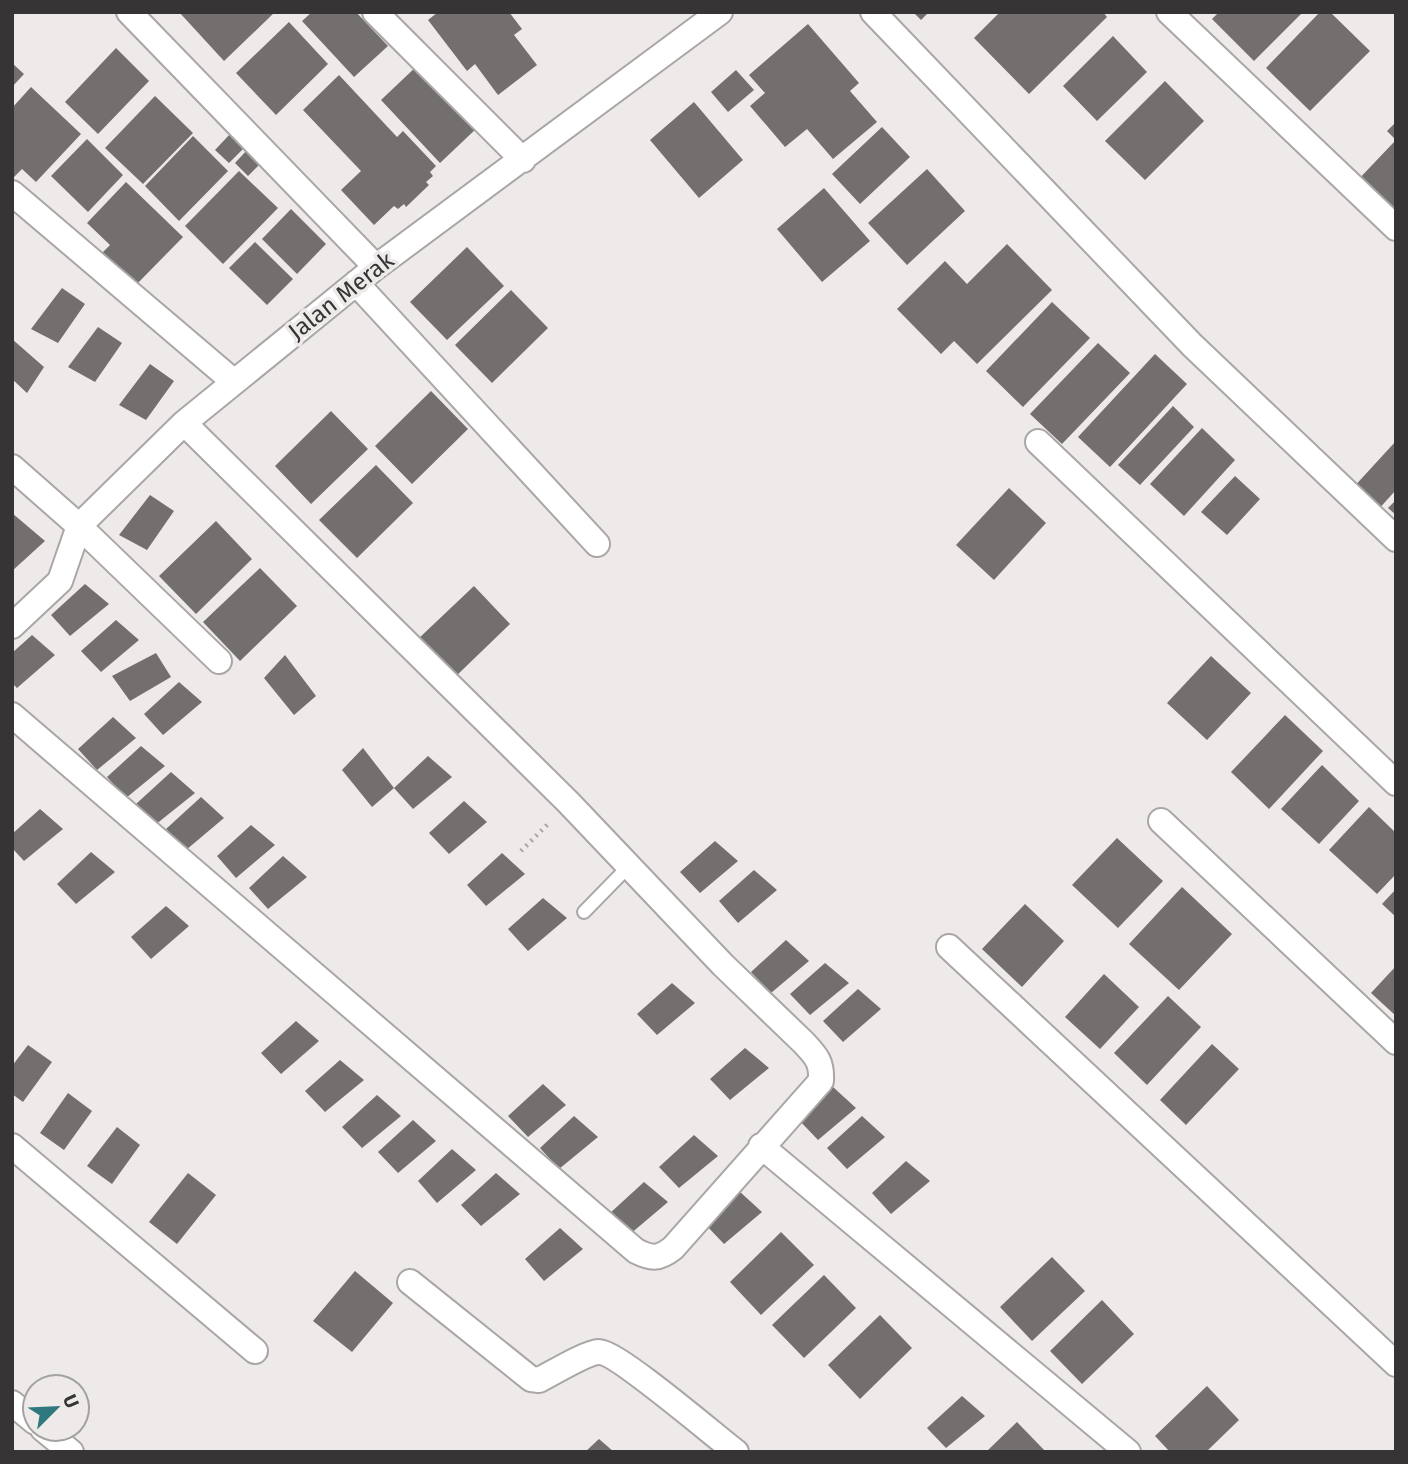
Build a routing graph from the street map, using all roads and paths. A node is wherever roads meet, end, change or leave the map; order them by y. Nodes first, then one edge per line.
1 (130, 12) edge
2 (375, 12) edge
3 (720, 12) edge
4 (873, 12) edge
5 (1169, 12) edge
6 (523, 160) junction
7 (12, 194) edge
8 (1396, 228) edge
9 (376, 267) junction
10 (356, 283) junction
11 (233, 381) junction
12 (184, 423) junction
13 (1038, 442) dead end
14 (12, 467) edge
15 (79, 526) junction
16 (1396, 539) edge
17 (597, 544) dead end
18 (12, 626) edge
19 (219, 661) dead end
20 (12, 715) edge
21 (1396, 783) edge
22 (568, 802) junction
23 (1161, 821) dead end
24 (521, 851) dead end
25 (628, 867) junction
26 (584, 912) dead end
27 (950, 947) dead end
28 (1396, 1042) edge
29 (12, 1146) edge
30 (761, 1146) junction
31 (410, 1282) dead end
32 (255, 1352) dead end
33 (1396, 1364) edge
34 (736, 1452) edge
35 (1128, 1452) edge

1 - 9 street
2 - 6 street
3 - 6 street, Jalan Merak
4 - 16 street
5 - 8 street
6 - 9 street, Jalan Merak
7 - 11 street
9 - 10 street, Jalan Merak
10 - 11 street, Jalan Merak
10 - 17 street
11 - 12 street, Jalan Merak
12 - 15 street, Jalan Merak
12 - 22 street
13 - 21 street
14 - 15 street
15 - 18 street, Jalan Merak
15 - 19 street
20 - 30 street
22 - 24 path
22 - 25 street
23 - 28 street
25 - 26 lane
25 - 30 street
27 - 33 street
29 - 32 street
30 - 35 street
31 - 34 street

